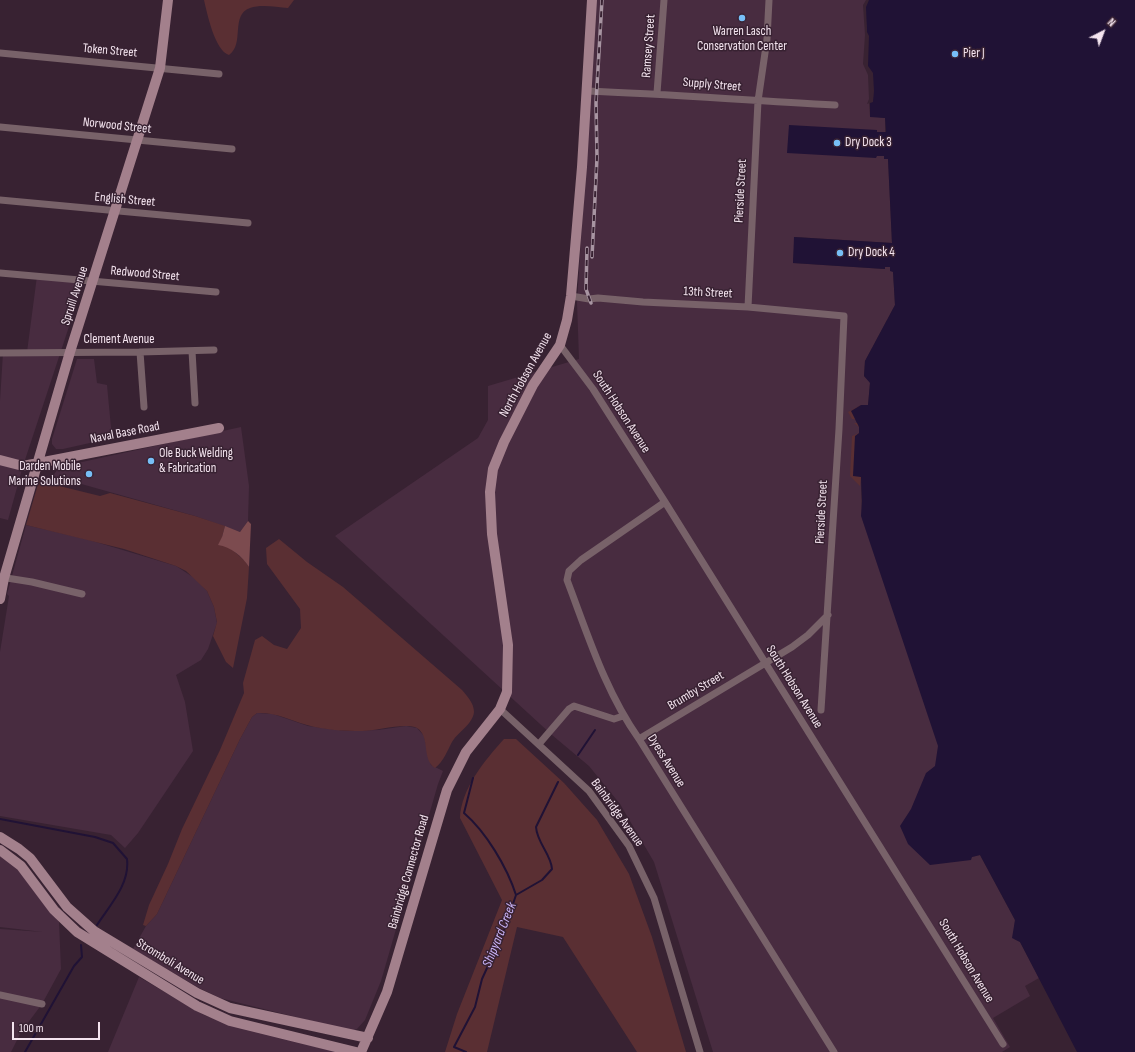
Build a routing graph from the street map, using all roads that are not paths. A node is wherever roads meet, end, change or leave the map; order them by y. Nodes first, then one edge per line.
1 (168, 0) edge
2 (592, 0) edge
3 (664, 0) edge
4 (769, 0) edge
5 (0, 53) edge
6 (160, 68) junction
7 (219, 74) dead end
8 (586, 91) junction
9 (657, 93) junction
10 (758, 101) junction
11 (835, 105) dead end
12 (0, 127) edge
13 (136, 140) junction
14 (232, 149) dead end
15 (0, 200) edge
16 (114, 211) junction
17 (248, 223) dead end
18 (0, 273) edge
19 (94, 282) junction
20 (216, 292) dead end
21 (571, 296) junction
22 (748, 307) junction
23 (844, 316) joint
24 (560, 345) junction
25 (214, 350) dead end
26 (192, 351) junction
27 (70, 352) junction
28 (140, 352) junction
29 (0, 353) edge
30 (195, 403) dead end
31 (144, 407) dead end
32 (219, 428) dead end
33 (0, 460) edge
34 (36, 464) junction
35 (665, 502) junction
36 (2, 577) edge
37 (82, 594) dead end
38 (0, 599) edge
39 (829, 614) junction
40 (765, 663) junction
41 (500, 709) junction
42 (821, 710) dead end
43 (623, 716) junction
44 (639, 739) junction
45 (539, 744) junction
46 (0, 837) edge
47 (0, 850) edge
48 (0, 995) edge
49 (42, 1004) dead end
50 (368, 1038) junction
51 (1003, 1044) dead end
52 (356, 1052) edge
53 (361, 1052) edge
54 (700, 1052) edge
55 (834, 1052) edge

1 - 6 street, Spruill Avenue
2 - 8 street, North Hobson Avenue
3 - 9 street, Ramsey Street
4 - 10 street, Pierside Street
5 - 6 street, Token Street
6 - 7 street, Token Street
6 - 13 street, Spruill Avenue
8 - 9 street, Supply Street
8 - 21 street, North Hobson Avenue
9 - 10 street, Supply Street
10 - 11 street, Supply Street
10 - 22 street, Pierside Street
12 - 13 street, Norwood Street
13 - 14 street, Norwood Street
13 - 16 street, Spruill Avenue
15 - 16 street, English Street
16 - 17 street, English Street
16 - 19 street, Spruill Avenue
18 - 19 street, Redwood Street
19 - 20 street, Redwood Street
19 - 27 street, Spruill Avenue
21 - 22 street, 13th Street
21 - 24 street, North Hobson Avenue
22 - 23 street, 13th Street
23 - 39 street, Pierside Street
24 - 35 street, South Hobson Avenue
24 - 41 street, North Hobson Avenue
25 - 26 street, Clement Avenue
26 - 28 street, Clement Avenue
26 - 30 street
27 - 28 street, Clement Avenue
27 - 29 street, Clement Avenue
27 - 34 street, Spruill Avenue
28 - 31 street
32 - 34 street, Naval Base Road
33 - 34 street, Naval Base Road
34 - 36 street, Spruill Avenue
35 - 40 street, South Hobson Avenue
35 - 43 street, Dyess Avenue
36 - 37 street
36 - 38 street, Spruill Avenue
39 - 40 street, Brumby Street
39 - 42 street, Pierside Street
40 - 44 street, Brumby Street
40 - 51 street, South Hobson Avenue
41 - 45 street, Bainbridge Avenue
41 - 50 street, Bainbridge Connector Road
43 - 44 street, Dyess Avenue
43 - 45 street
44 - 55 street, Dyess Avenue
45 - 54 street, Bainbridge Avenue
46 - 50 street, Stromboli Avenue
47 - 52 street, Stromboli Avenue
48 - 49 street
50 - 53 street, Bainbridge Connector Road

